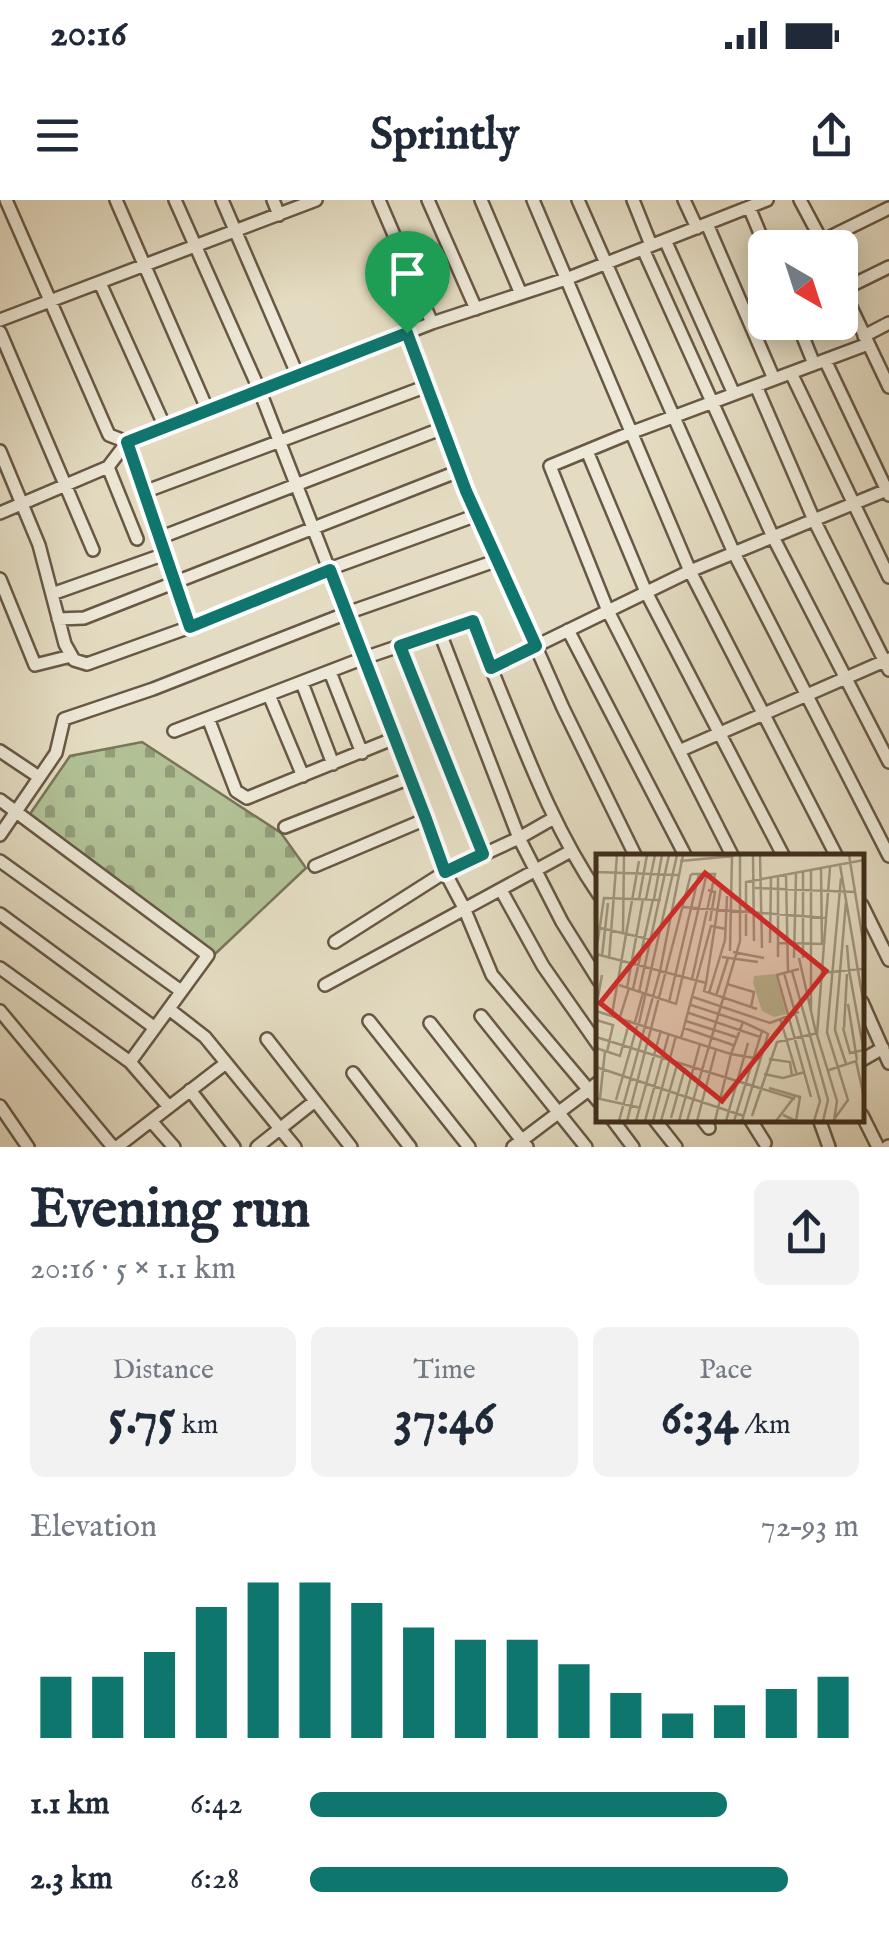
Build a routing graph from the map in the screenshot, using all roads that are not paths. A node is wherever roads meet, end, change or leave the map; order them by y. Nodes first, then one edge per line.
1 (6, 200) edge
2 (116, 200) edge
3 (175, 200) edge
4 (222, 200) edge
5 (273, 200) edge
6 (316, 200) edge
7 (379, 200) edge
8 (428, 200) edge
9 (481, 200) edge
10 (533, 200) edge
11 (578, 200) edge
12 (633, 200) edge
13 (684, 200) edge
14 (728, 200) edge
15 (767, 200) edge
16 (800, 200) edge
17 (750, 207) junction
18 (889, 208) edge
19 (734, 213) junction
20 (280, 215) junction
21 (702, 226) junction
22 (759, 230) edge
23 (816, 230) edge
24 (849, 230) edge
25 (236, 232) junction
26 (665, 240) junction
27 (196, 246) junction
28 (647, 247) junction
29 (606, 263) junction
30 (145, 266) junction
31 (889, 267) edge
32 (566, 279) junction
33 (858, 280) edge
34 (100, 282) junction
35 (521, 294) junction
36 (50, 301) junction
37 (476, 309) junction
38 (0, 320) edge
39 (432, 323) junction
40 (858, 323) edge
41 (889, 323) edge
42 (0, 332) edge
43 (407, 333) junction
44 (807, 340) edge
45 (866, 340) junction
46 (820, 362) junction
47 (791, 372) junction
48 (298, 376) junction
49 (774, 379) junction
50 (888, 380) edge
51 (427, 386) junction
52 (756, 386) junction
53 (260, 389) junction
54 (734, 394) junction
55 (712, 402) junction
56 (208, 410) junction
57 (673, 416) junction
58 (165, 428) junction
59 (443, 428) junction
60 (630, 432) junction
61 (280, 441) junction
62 (127, 442) junction
63 (587, 450) junction
64 (0, 451) edge
65 (108, 467) junction
66 (459, 472) junction
67 (296, 484) junction
68 (66, 486) junction
69 (888, 491) edge
70 (144, 492) junction
71 (853, 503) junction
72 (22, 504) junction
73 (0, 514) edge
74 (477, 515) junction
75 (814, 520) junction
76 (314, 529) junction
77 (773, 537) junction
78 (137, 538) dead end
79 (159, 538) junction
80 (94, 550) dead end
81 (734, 553) junction
82 (165, 554) junction
83 (498, 560) junction
84 (330, 570) junction
85 (690, 571) junction
86 (889, 577) edge
87 (0, 579) edge
88 (175, 584) junction
89 (646, 592) junction
90 (52, 594) junction
91 (608, 611) junction
92 (346, 613) junction
93 (58, 619) junction
94 (190, 627) junction
95 (568, 630) junction
96 (440, 632) junction
97 (400, 646) junction
98 (536, 646) junction
99 (72, 656) junction
100 (364, 658) junction
101 (888, 664) edge
102 (491, 668) junction
103 (330, 672) junction
104 (846, 678) junction
105 (302, 682) junction
106 (269, 695) junction
107 (807, 695) junction
108 (764, 714) junction
109 (208, 718) junction
110 (174, 731) dead end
111 (720, 733) junction
112 (395, 738) junction
113 (0, 751) edge
114 (678, 751) junction
115 (362, 753) junction
116 (889, 762) edge
117 (333, 764) junction
118 (303, 776) junction
119 (39, 778) junction
120 (410, 778) junction
121 (0, 800) edge
122 (16, 810) junction
123 (554, 818) junction
124 (426, 819) junction
125 (285, 826) dead end
126 (0, 835) edge
127 (519, 838) junction
128 (572, 851) junction
129 (483, 854) junction
130 (635, 854) edge
131 (684, 854) edge
132 (730, 854) edge
133 (782, 854) edge
134 (835, 854) edge
135 (889, 856) edge
136 (0, 861) edge
137 (315, 866) dead end
138 (536, 870) junction
139 (445, 872) junction
140 (501, 890) junction
141 (596, 890) edge
142 (464, 908) junction
143 (0, 914) edge
144 (864, 914) edge
145 (334, 942) dead end
146 (888, 953) edge
147 (0, 968) edge
148 (596, 972) edge
149 (325, 985) dead end
150 (181, 991) junction
151 (864, 1006) edge
152 (169, 1009) junction
153 (0, 1011) edge
154 (481, 1016) dead end
155 (369, 1021) dead end
156 (430, 1023) dead end
157 (154, 1028) junction
158 (267, 1039) dead end
159 (596, 1042) edge
160 (883, 1048) junction
161 (864, 1059) edge
162 (130, 1062) junction
163 (226, 1062) junction
164 (889, 1064) edge
165 (353, 1073) dead end
166 (594, 1086) edge
167 (190, 1090) junction
168 (316, 1102) junction
169 (0, 1106) edge
170 (170, 1106) junction
171 (558, 1113) junction
172 (864, 1119) edge
173 (151, 1121) junction
174 (614, 1122) edge
175 (656, 1122) edge
176 (751, 1122) edge
177 (820, 1122) edge
178 (12, 1123) junction
179 (281, 1128) junction
180 (0, 1135) edge
181 (765, 1143) dead end
182 (520, 1145) edge
183 (28, 1147) edge
184 (115, 1147) edge
185 (174, 1147) edge
186 (234, 1147) edge
187 (257, 1147) edge
188 (296, 1147) edge
189 (351, 1147) edge
190 (410, 1147) edge
191 (469, 1147) edge
192 (586, 1147) edge
193 (633, 1147) edge
194 (676, 1147) edge
195 (829, 1147) edge
196 (878, 1147) edge

1 - 36 street
2 - 30 street
3 - 27 street
4 - 25 street
5 - 20 street
6 - 20 street
7 - 39 street
8 - 37 street
9 - 35 street
10 - 32 street
11 - 29 street
12 - 28 street
13 - 21 street
14 - 19 street
15 - 17 street
16 - 23 street
17 - 19 street
17 - 22 street
18 - 24 street
19 - 21 street
20 - 25 street
21 - 26 street
21 - 49 street
25 - 27 street
25 - 48 street
26 - 28 street
26 - 54 street
27 - 30 street
27 - 53 street
28 - 29 street
28 - 55 street
29 - 32 street
29 - 57 street
30 - 34 street
30 - 56 street
31 - 33 street
32 - 35 street
32 - 60 street
34 - 36 street
34 - 58 street
35 - 37 street
36 - 38 street
36 - 62 street
37 - 39 street
39 - 43 street
40 - 45 street
41 - 45 street
42 - 68 street
43 - 48 street
43 - 51 street
44 - 46 street
45 - 46 street
45 - 50 street
46 - 47 street
46 - 69 street
47 - 49 street
47 - 71 street
48 - 53 street
49 - 52 street
51 - 59 street
51 - 61 street
52 - 54 street
52 - 75 street
53 - 56 street
53 - 61 street
54 - 55 street
55 - 57 street
55 - 77 street
56 - 58 street
57 - 60 street
57 - 81 street
58 - 62 street
59 - 66 street
59 - 67 street
60 - 63 street
60 - 85 street
61 - 67 street
61 - 70 street
62 - 65 street
62 - 70 street
63 - 89 street
63 - 91 street
64 - 72 street
65 - 68 street
65 - 78 street
66 - 74 street
66 - 76 street
67 - 76 street
67 - 79 street
68 - 72 street
68 - 80 street
69 - 71 street
70 - 79 street
71 - 75 street
71 - 86 street
72 - 73 street
72 - 90 street
74 - 83 street
74 - 84 street
75 - 77 street
75 - 101 street
76 - 84 street
76 - 88 street
77 - 81 street
77 - 104 street
79 - 82 street
81 - 85 street
81 - 107 street
82 - 88 street
82 - 90 street
83 - 92 street
83 - 98 street
84 - 92 street
84 - 94 street
85 - 89 street
85 - 108 street
87 - 99 street
88 - 93 street
88 - 94 street
89 - 91 street
89 - 111 street
90 - 93 street
91 - 95 street
91 - 114 street
92 - 100 street
92 - 119 street
93 - 99 street
94 - 99 street
95 - 98 street
95 - 131 street
96 - 97 street
96 - 102 street
96 - 127 street
97 - 100 street
97 - 129 street
98 - 102 street
98 - 130 street
100 - 103 street
100 - 112 street
101 - 104 street
102 - 123 street
103 - 105 street
103 - 115 street
104 - 107 street
104 - 116 street
105 - 106 street
105 - 117 street
106 - 109 street
106 - 118 street
107 - 108 street
107 - 135 street
108 - 111 street
108 - 134 street
109 - 110 street
109 - 118 street
111 - 114 street
111 - 133 street
112 - 115 street
112 - 120 street
113 - 119 street
114 - 132 street
115 - 117 street
117 - 118 street
119 - 122 street
120 - 124 street
120 - 125 street
121 - 122 street
122 - 126 street
122 - 150 street
123 - 127 street
123 - 128 street
124 - 137 street
124 - 139 street
127 - 129 street
127 - 138 street
128 - 138 street
128 - 141 street
129 - 139 street
136 - 150 street
138 - 140 street
138 - 148 street
139 - 142 street
139 - 145 street
140 - 142 street
140 - 159 street
142 - 149 street
142 - 166 street
143 - 157 street
144 - 146 street
147 - 162 street
150 - 152 street
151 - 160 street
152 - 157 street
152 - 163 street
153 - 184 street
154 - 171 street
155 - 191 street
156 - 182 street
157 - 162 street
158 - 168 street
160 - 161 street
160 - 164 street
162 - 170 street
163 - 167 street
163 - 179 street
165 - 190 street
166 - 171 street
167 - 170 street
167 - 186 street
168 - 179 street
168 - 189 street
169 - 178 street
170 - 173 street
171 - 182 street
171 - 192 street
172 - 196 street
173 - 184 street
173 - 185 street
174 - 193 street
175 - 194 street
176 - 181 street
177 - 195 street
178 - 180 street
178 - 183 street
179 - 187 street
179 - 188 street

